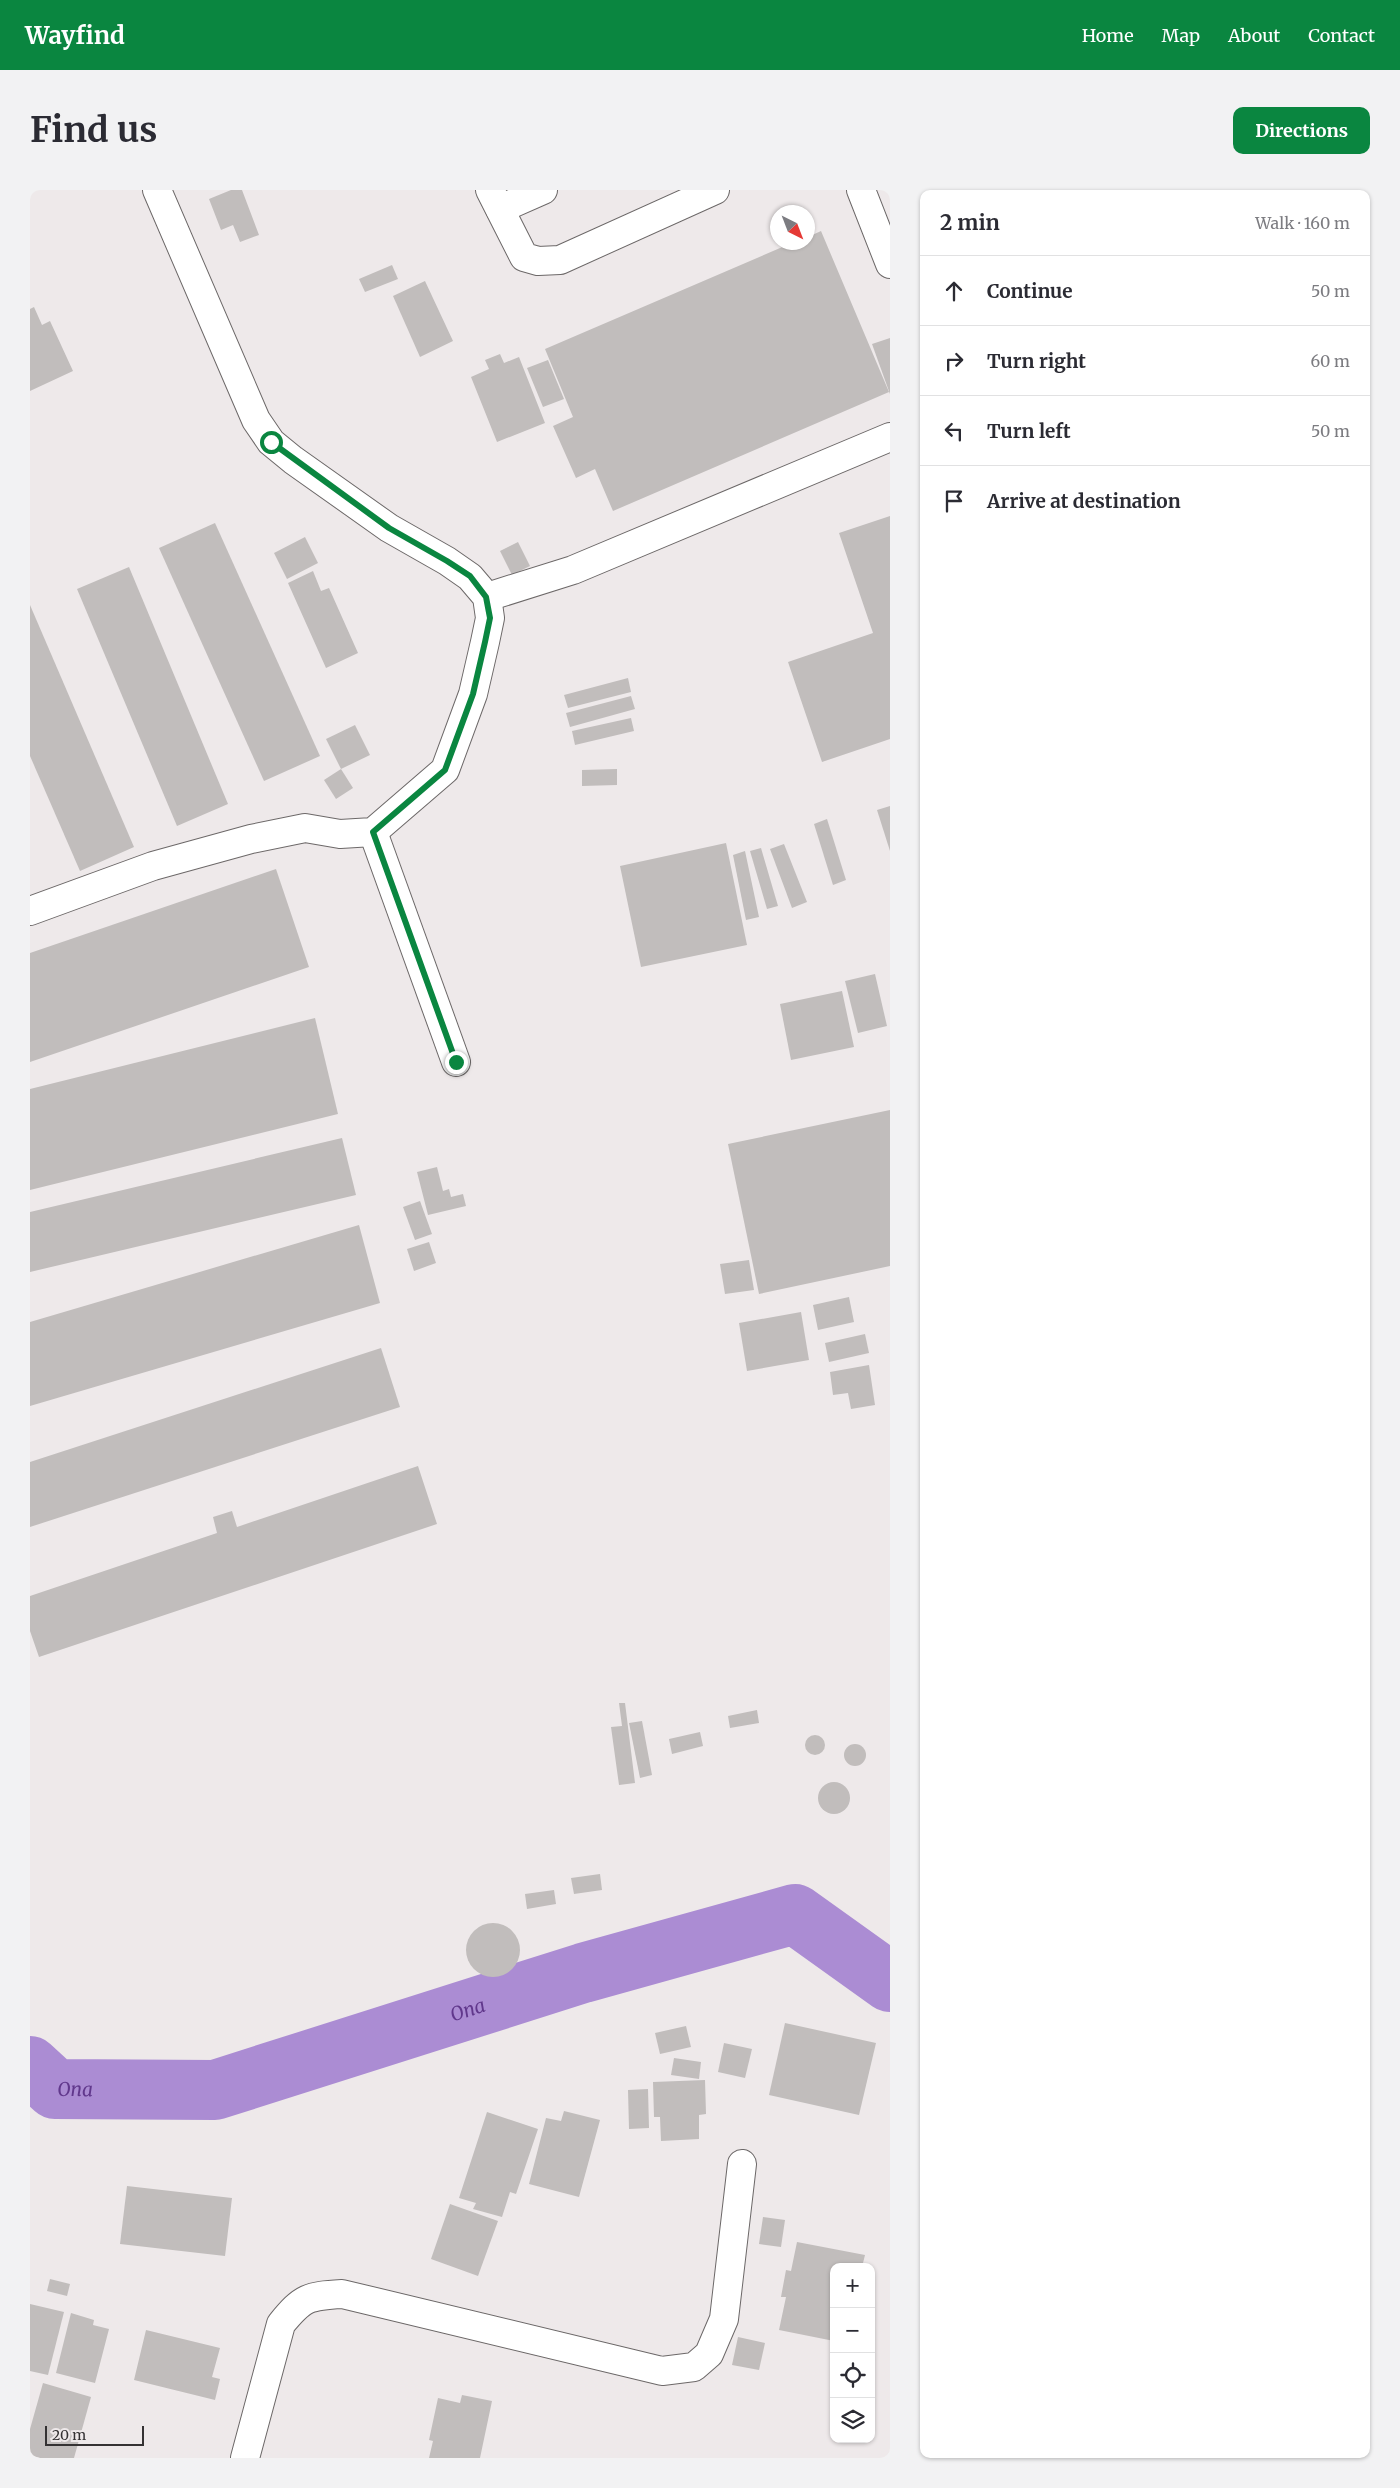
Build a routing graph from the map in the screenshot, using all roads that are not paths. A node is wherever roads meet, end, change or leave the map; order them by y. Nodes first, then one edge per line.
1 (157, 190) edge
2 (543, 190) edge
3 (715, 190) edge
4 (860, 190) edge
5 (495, 199) edge
6 (890, 264) edge
7 (890, 437) edge
8 (486, 597) junction
9 (373, 832) junction
10 (30, 911) edge
11 (456, 1062) dead end
12 (742, 2164) dead end
13 (245, 2458) edge

1 - 8 street
2 - 5 street
3 - 5 street
4 - 6 street
7 - 8 street
8 - 9 street
9 - 10 street
9 - 11 street
12 - 13 street

